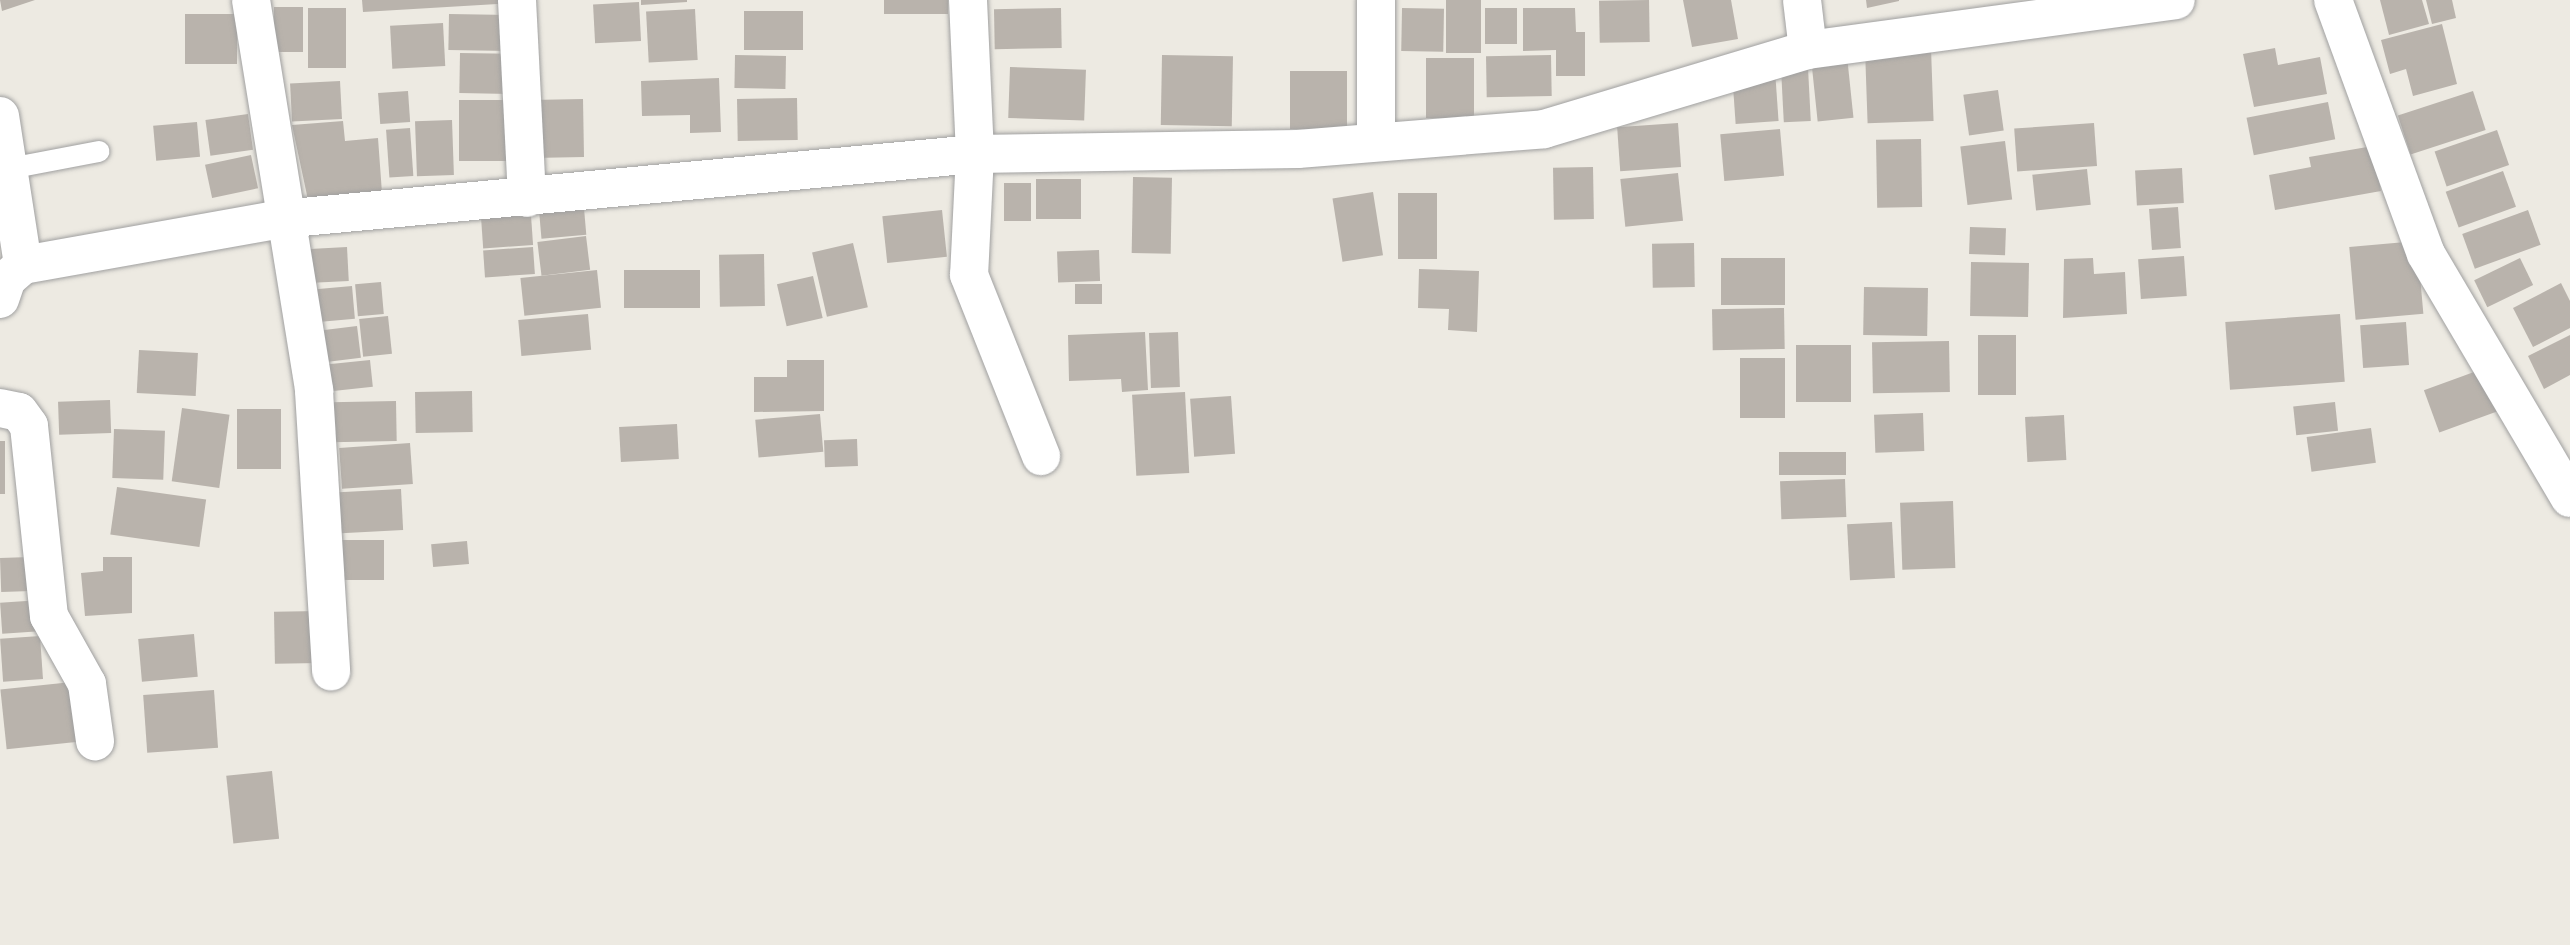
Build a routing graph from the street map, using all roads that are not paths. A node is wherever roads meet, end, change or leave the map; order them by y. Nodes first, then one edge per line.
1 (251, 0) edge
2 (517, 0) edge
3 (968, 0) edge
4 (1376, 0) edge
5 (1802, 0) edge
6 (2175, 0) edge
7 (2333, 0) edge
8 (1808, 50) junction
9 (0, 116) edge
10 (1376, 141) junction
11 (98, 150) dead end
12 (975, 154) junction
13 (9, 168) junction
14 (527, 198) junction
15 (281, 219) junction
16 (23, 265) junction
17 (0, 299) edge
18 (0, 408) edge
19 (1041, 456) dead end
20 (2570, 498) edge
21 (331, 671) dead end
22 (95, 741) dead end

1 - 15 street
2 - 14 street
3 - 12 street
4 - 10 street
5 - 8 street
6 - 8 street
7 - 20 street
8 - 10 street
9 - 13 street
10 - 12 street
11 - 13 lane
12 - 14 street
12 - 19 street
13 - 16 street
14 - 15 street
15 - 16 street
15 - 21 street
16 - 17 street
18 - 22 street

